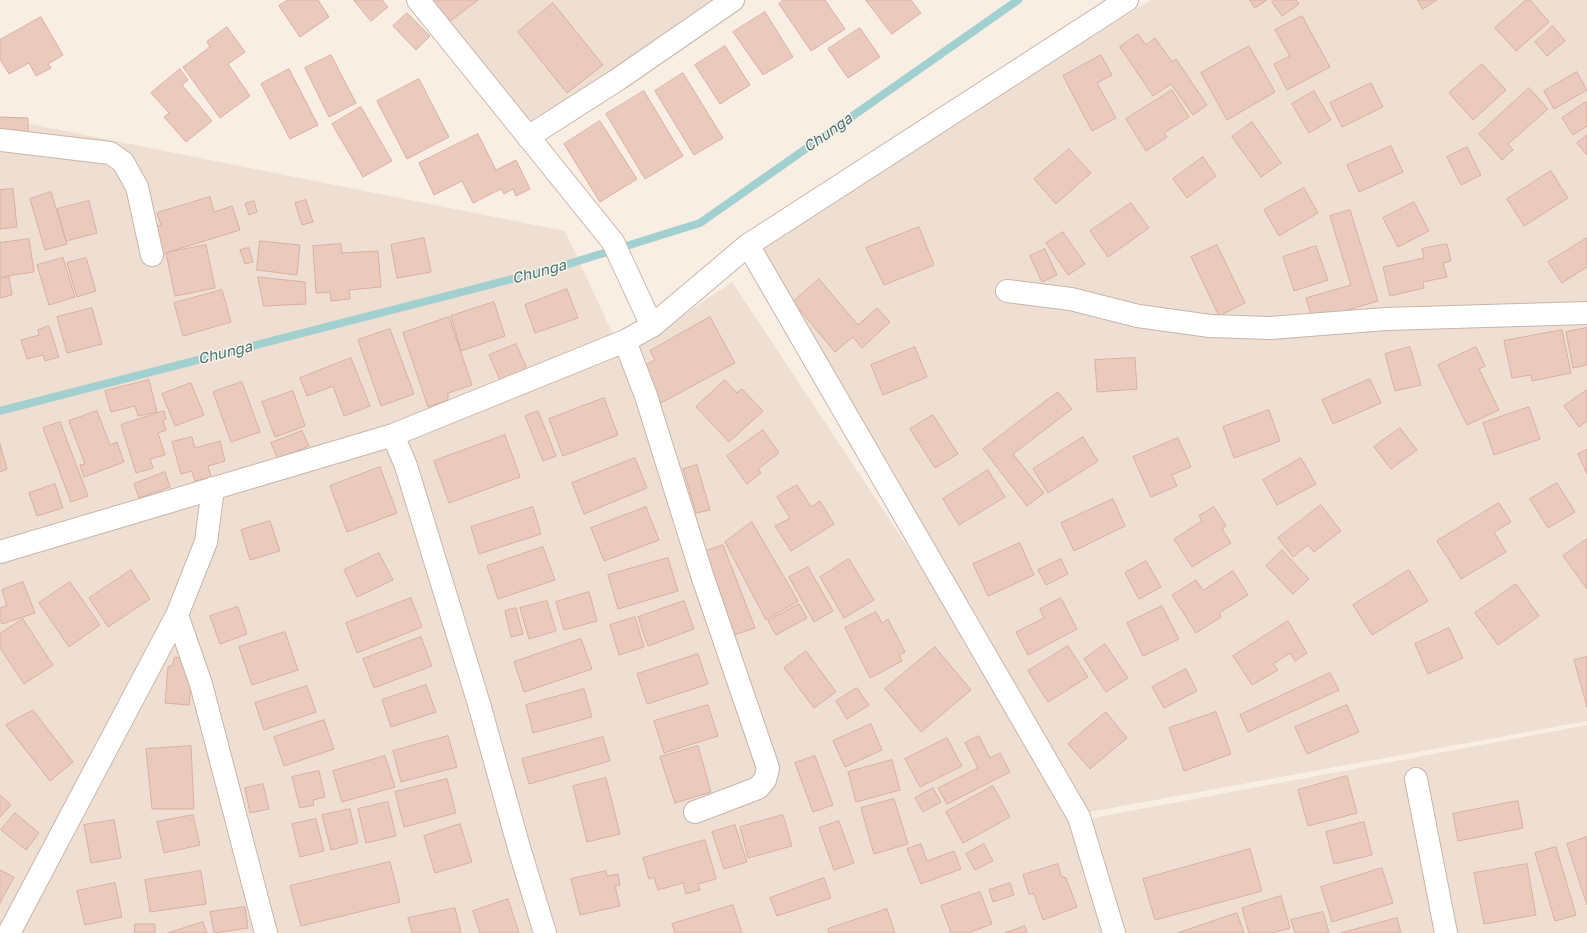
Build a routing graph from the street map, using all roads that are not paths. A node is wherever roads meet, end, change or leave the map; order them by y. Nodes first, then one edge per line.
1 (418, 0) edge
2 (733, 0) edge
3 (1127, 0) edge
4 (528, 137) junction
5 (0, 140) edge
6 (748, 245) junction
7 (152, 255) dead end
8 (1007, 292) dead end
9 (1587, 313) edge
10 (652, 326) junction
11 (625, 341) junction
12 (393, 435) junction
13 (213, 488) junction
14 (0, 552) edge
15 (177, 615) junction
16 (1416, 779) dead end
17 (695, 812) dead end
18 (9, 933) edge
19 (266, 933) edge
20 (545, 933) edge
21 (1114, 933) edge
22 (1446, 933) edge

1 - 4 street
2 - 4 street
3 - 6 street
4 - 10 street
5 - 7 street
6 - 10 street
6 - 21 street
8 - 9 street
10 - 11 street
11 - 12 street
11 - 17 street
12 - 13 street
12 - 20 street
13 - 14 street
13 - 15 street
15 - 18 street
15 - 19 street
16 - 22 street

